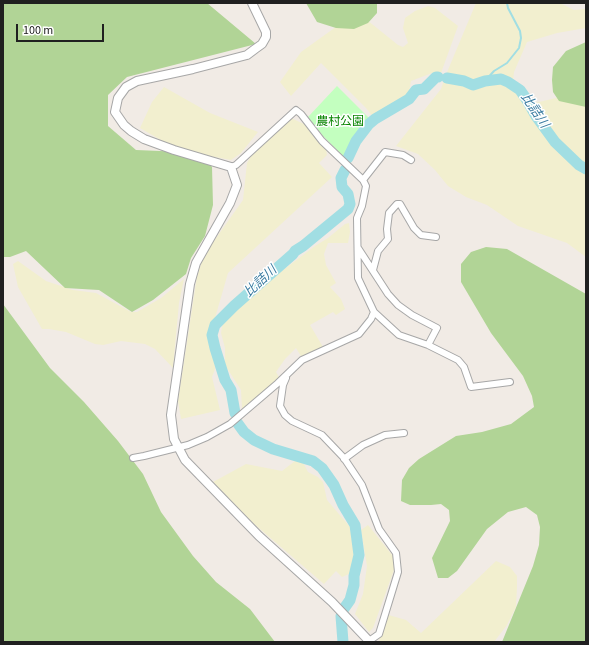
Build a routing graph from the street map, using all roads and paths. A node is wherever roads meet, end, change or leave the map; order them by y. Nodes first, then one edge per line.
1 (252, 3) edge
2 (411, 160) dead end
3 (231, 167) junction
4 (363, 180) junction
5 (436, 237) dead end
6 (358, 248) junction
7 (373, 270) junction
8 (374, 312) junction
9 (428, 345) junction
10 (289, 373) junction
11 (510, 382) dead end
12 (404, 432) dead end
13 (178, 448) junction
14 (133, 458) dead end
15 (344, 459) junction
16 (369, 642) edge

1 - 3 street
2 - 4 street
3 - 4 street
3 - 13 street
4 - 6 street
5 - 7 street
6 - 7 street
6 - 8 street
7 - 9 street
8 - 9 street
8 - 10 street
9 - 11 street
10 - 13 street
10 - 15 street
12 - 15 street
13 - 14 street
13 - 16 street
15 - 16 street

